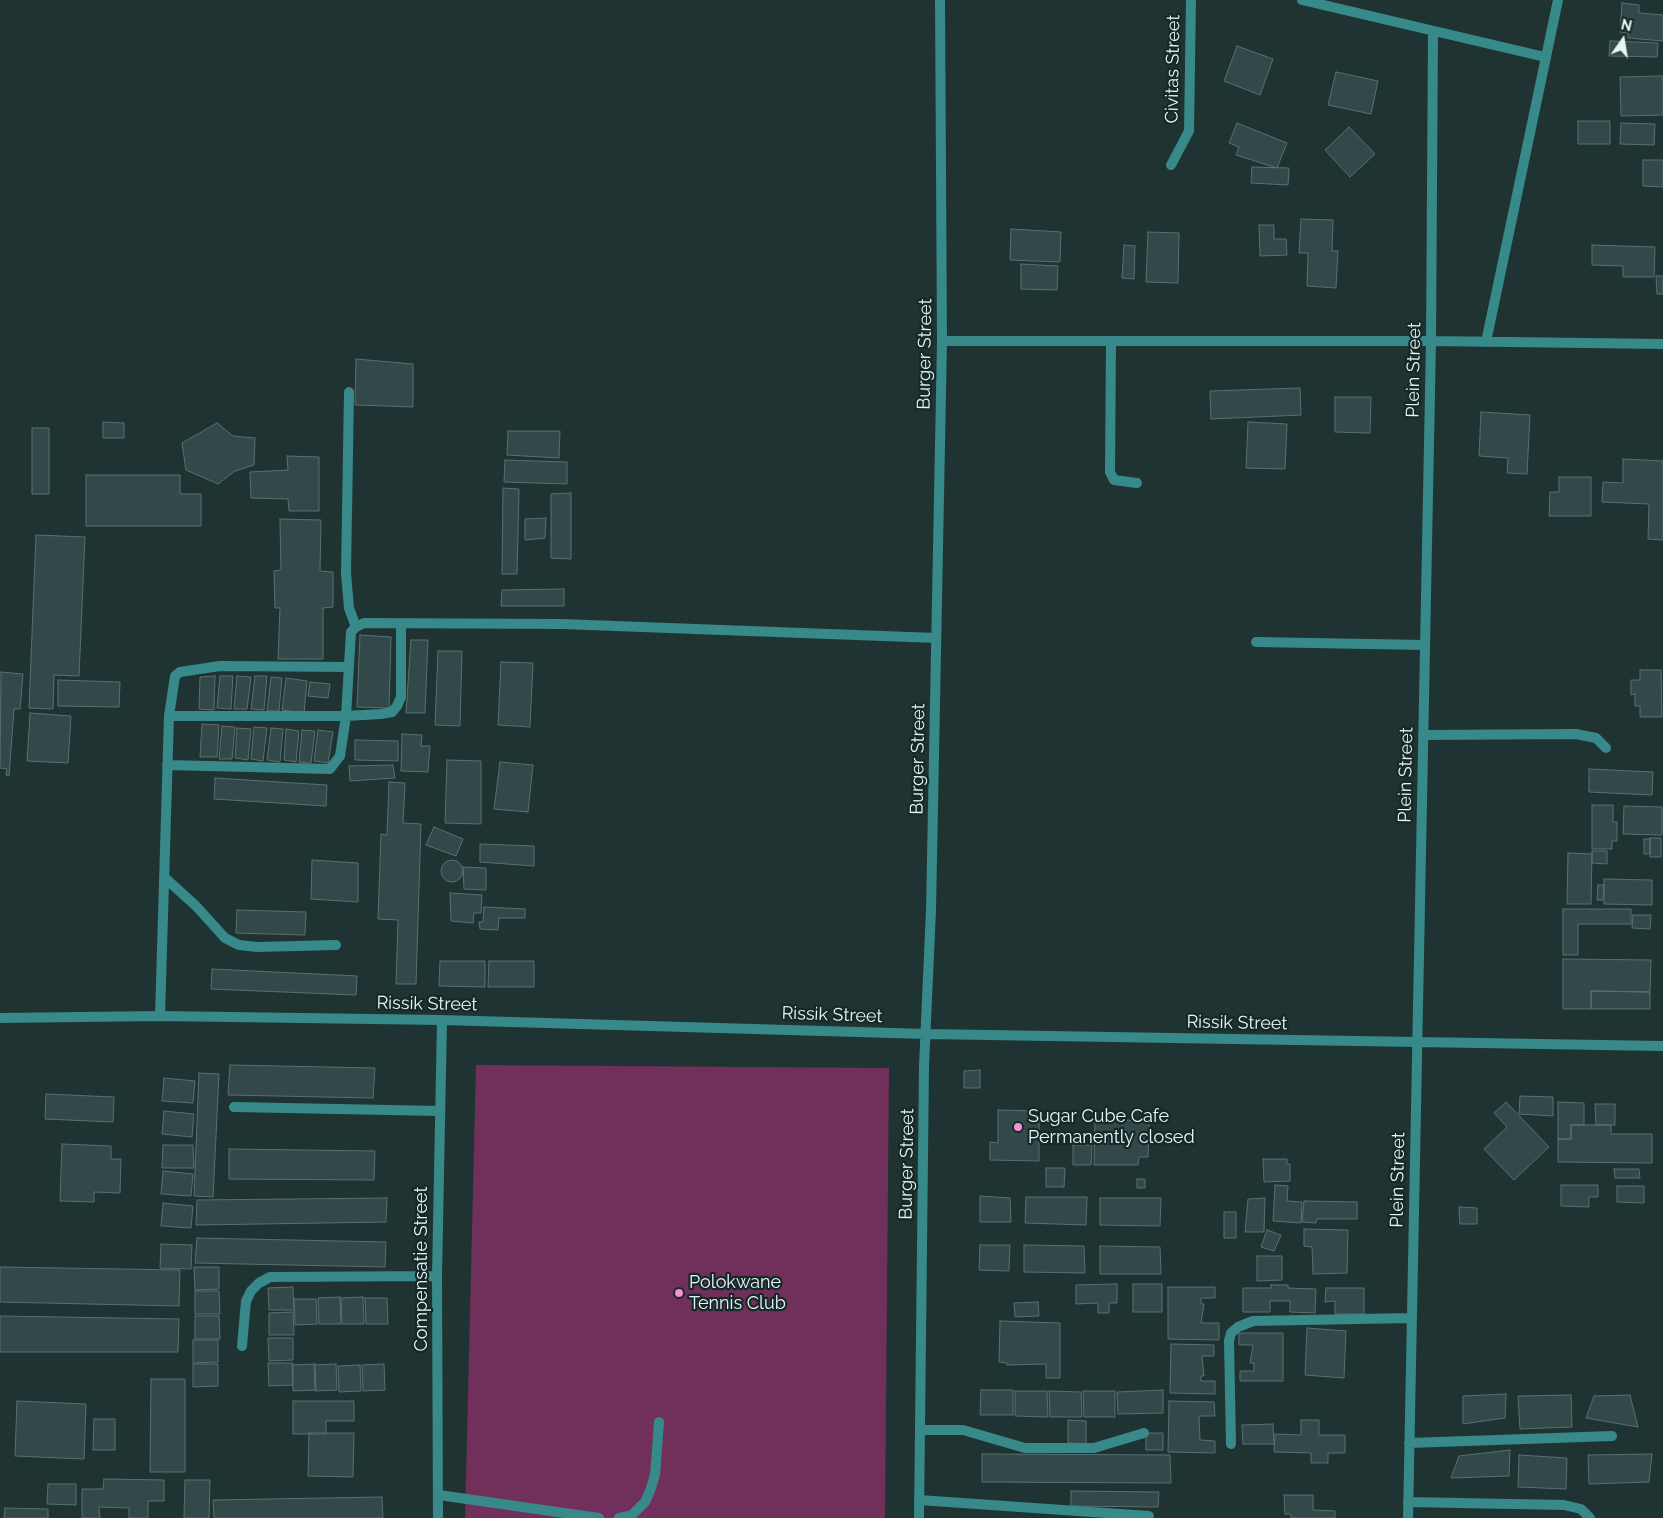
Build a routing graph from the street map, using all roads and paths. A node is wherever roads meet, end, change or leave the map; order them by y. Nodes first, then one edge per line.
1 (940, 0) edge
2 (1191, 0) edge
3 (1302, 0) edge
4 (1558, 0) edge
5 (1433, 32) junction
6 (1545, 57) junction
7 (1171, 165) dead end
8 (942, 341) junction
9 (1111, 341) junction
10 (1431, 341) junction
11 (1486, 342) junction
12 (1663, 344) edge
13 (349, 392) dead end
14 (1137, 483) dead end
15 (401, 624) junction
16 (356, 626) junction
17 (936, 638) junction
18 (1256, 642) dead end
19 (1425, 645) junction
20 (349, 667) junction
21 (169, 716) junction
22 (346, 716) junction
23 (1423, 735) junction
24 (1606, 748) dead end
25 (168, 765) junction
26 (164, 877) junction
27 (336, 945) dead end
28 (160, 1016) junction
29 (0, 1018) edge
30 (442, 1020) junction
31 (926, 1034) junction
32 (1417, 1042) junction
33 (1663, 1046) edge
34 (234, 1107) dead end
35 (440, 1111) junction
36 (437, 1276) junction
37 (1411, 1318) junction
38 (242, 1346) dead end
39 (659, 1422) dead end
40 (920, 1430) junction
41 (1144, 1433) dead end
42 (1612, 1436) dead end
43 (1409, 1443) junction
44 (1231, 1444) dead end
45 (439, 1495) junction
46 (919, 1500) junction
47 (1408, 1502) junction
48 (1149, 1516) dead end
49 (438, 1518) edge
50 (599, 1518) edge
51 (619, 1518) edge
52 (919, 1518) edge
53 (1408, 1518) edge
54 (1590, 1518) edge

1 - 8 street, Burger Street
2 - 7 street, Civitas Street
3 - 5 street
4 - 6 street
5 - 6 street
5 - 10 street, Plein Street
6 - 11 street
8 - 9 street
8 - 17 street, Burger Street
9 - 10 street
9 - 14 street
10 - 11 street
10 - 19 street, Plein Street
11 - 12 street
13 - 16 street
15 - 16 street
15 - 17 street
15 - 22 street
16 - 20 street
17 - 31 street, Burger Street
18 - 19 street
19 - 23 street, Plein Street
20 - 21 street
20 - 22 street
21 - 22 street
21 - 25 street
22 - 25 street
23 - 24 street
23 - 32 street, Plein Street
25 - 26 street
26 - 27 street
26 - 28 street
28 - 29 street, Rissik Street
28 - 30 street, Rissik Street
30 - 31 street, Rissik Street
30 - 35 street, Compensatie Street
31 - 32 street, Rissik Street
31 - 40 street, Burger Street
32 - 33 street, Rissik Street
32 - 37 street, Plein Street
34 - 35 street
35 - 36 street, Compensatie Street
36 - 38 street
36 - 45 street, Compensatie Street
37 - 43 street, Plein Street
37 - 44 street
39 - 51 street
40 - 41 street
40 - 46 street, Burger Street
42 - 43 street
43 - 47 street, Plein Street
45 - 49 street, Compensatie Street
45 - 50 street
46 - 48 street
46 - 52 street, Burger Street
47 - 53 street, Plein Street
47 - 54 street

